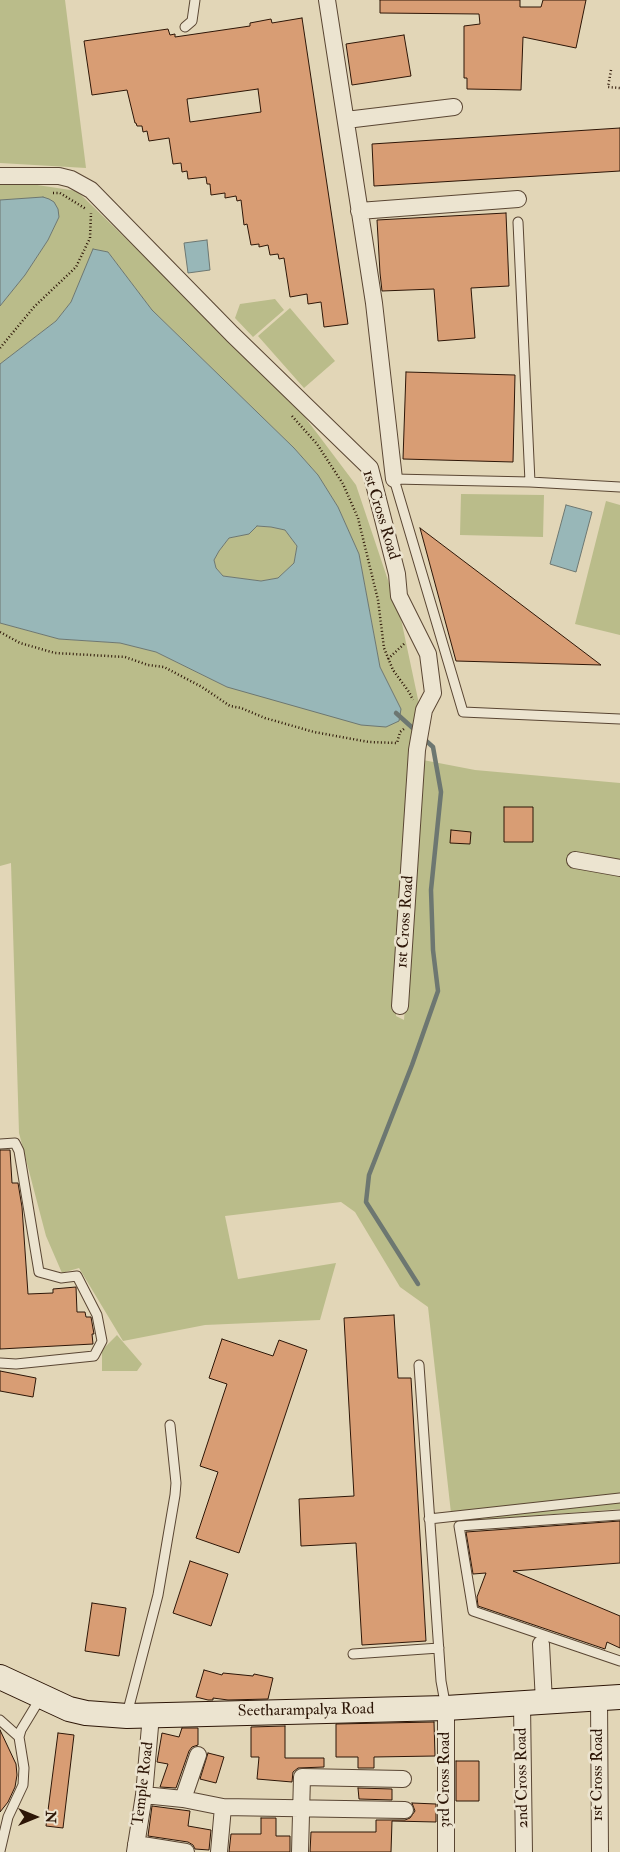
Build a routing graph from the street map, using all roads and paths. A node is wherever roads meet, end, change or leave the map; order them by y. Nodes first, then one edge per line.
1 (195, 0) edge
2 (327, 0) edge
3 (185, 27) dead end
4 (611, 70) dead end
5 (620, 88) edge
6 (454, 107) dead end
7 (346, 120) junction
8 (0, 176) edge
9 (46, 193) dead end
10 (518, 199) dead end
11 (359, 211) junction
12 (91, 212) junction
13 (98, 219) dead end
14 (518, 222) dead end
15 (0, 348) edge
16 (291, 415) dead end
17 (394, 479) junction
18 (530, 482) junction
19 (620, 487) edge
20 (0, 632) edge
21 (417, 632) junction
22 (388, 660) junction
23 (413, 702) dead end
24 (620, 719) edge
25 (407, 726) dead end
26 (575, 860) dead end
27 (620, 868) edge
28 (400, 1006) dead end
29 (0, 1144) edge
30 (0, 1363) edge
31 (419, 1365) dead end
32 (170, 1425) dead end
33 (620, 1498) edge
34 (620, 1515) edge
35 (429, 1519) junction
36 (541, 1644) dead end
37 (438, 1648) junction
38 (353, 1654) dead end
39 (620, 1661) edge
40 (0, 1677) edge
41 (41, 1696) junction
42 (609, 1698) edge
43 (533, 1703) junction
44 (446, 1708) junction
45 (151, 1715) junction
46 (127, 1716) junction
47 (0, 1720) edge
48 (19, 1737) junction
49 (198, 1755) dead end
50 (403, 1779) dead end
51 (144, 1795) junction
52 (183, 1799) junction
53 (223, 1807) junction
54 (300, 1807) junction
55 (405, 1810) dead end
56 (136, 1848) edge
57 (0, 1851) edge
58 (186, 1852) edge
59 (219, 1852) edge
60 (300, 1852) edge
61 (446, 1852) edge
62 (524, 1852) edge
63 (600, 1852) edge

1 - 3 lane
2 - 7 street
4 - 5 path
6 - 7 street
7 - 11 street
8 - 21 street, 1st Cross Road
9 - 12 path
10 - 11 street
11 - 17 street
12 - 13 path
12 - 15 path
14 - 18 lane
16 - 22 path
17 - 18 lane
17 - 24 lane
18 - 19 lane
20 - 25 path
21 - 22 path
21 - 28 street, 1st Cross Road
22 - 23 path
26 - 27 street
29 - 30 lane
31 - 35 lane
32 - 46 lane
33 - 35 lane
34 - 39 lane
35 - 37 lane
36 - 43 street, 2nd Cross Road
37 - 38 lane
37 - 44 lane
40 - 41 street, Seetharampalya Road
41 - 46 street, Seetharampalya Road
41 - 48 lane
42 - 43 street, Seetharampalya Road
42 - 63 street, 1st Cross Road
43 - 44 street, Seetharampalya Road
43 - 62 street, 2nd Cross Road
44 - 45 street, Seetharampalya Road
44 - 61 street, 3rd Cross Road
45 - 46 street, Seetharampalya Road
45 - 51 street, Temple Road
47 - 48 lane
48 - 57 lane
49 - 52 street
50 - 54 street
51 - 52 street
51 - 56 street, Temple Road
52 - 53 street
53 - 54 street
53 - 59 street
54 - 55 street
54 - 60 street
56 - 58 street

